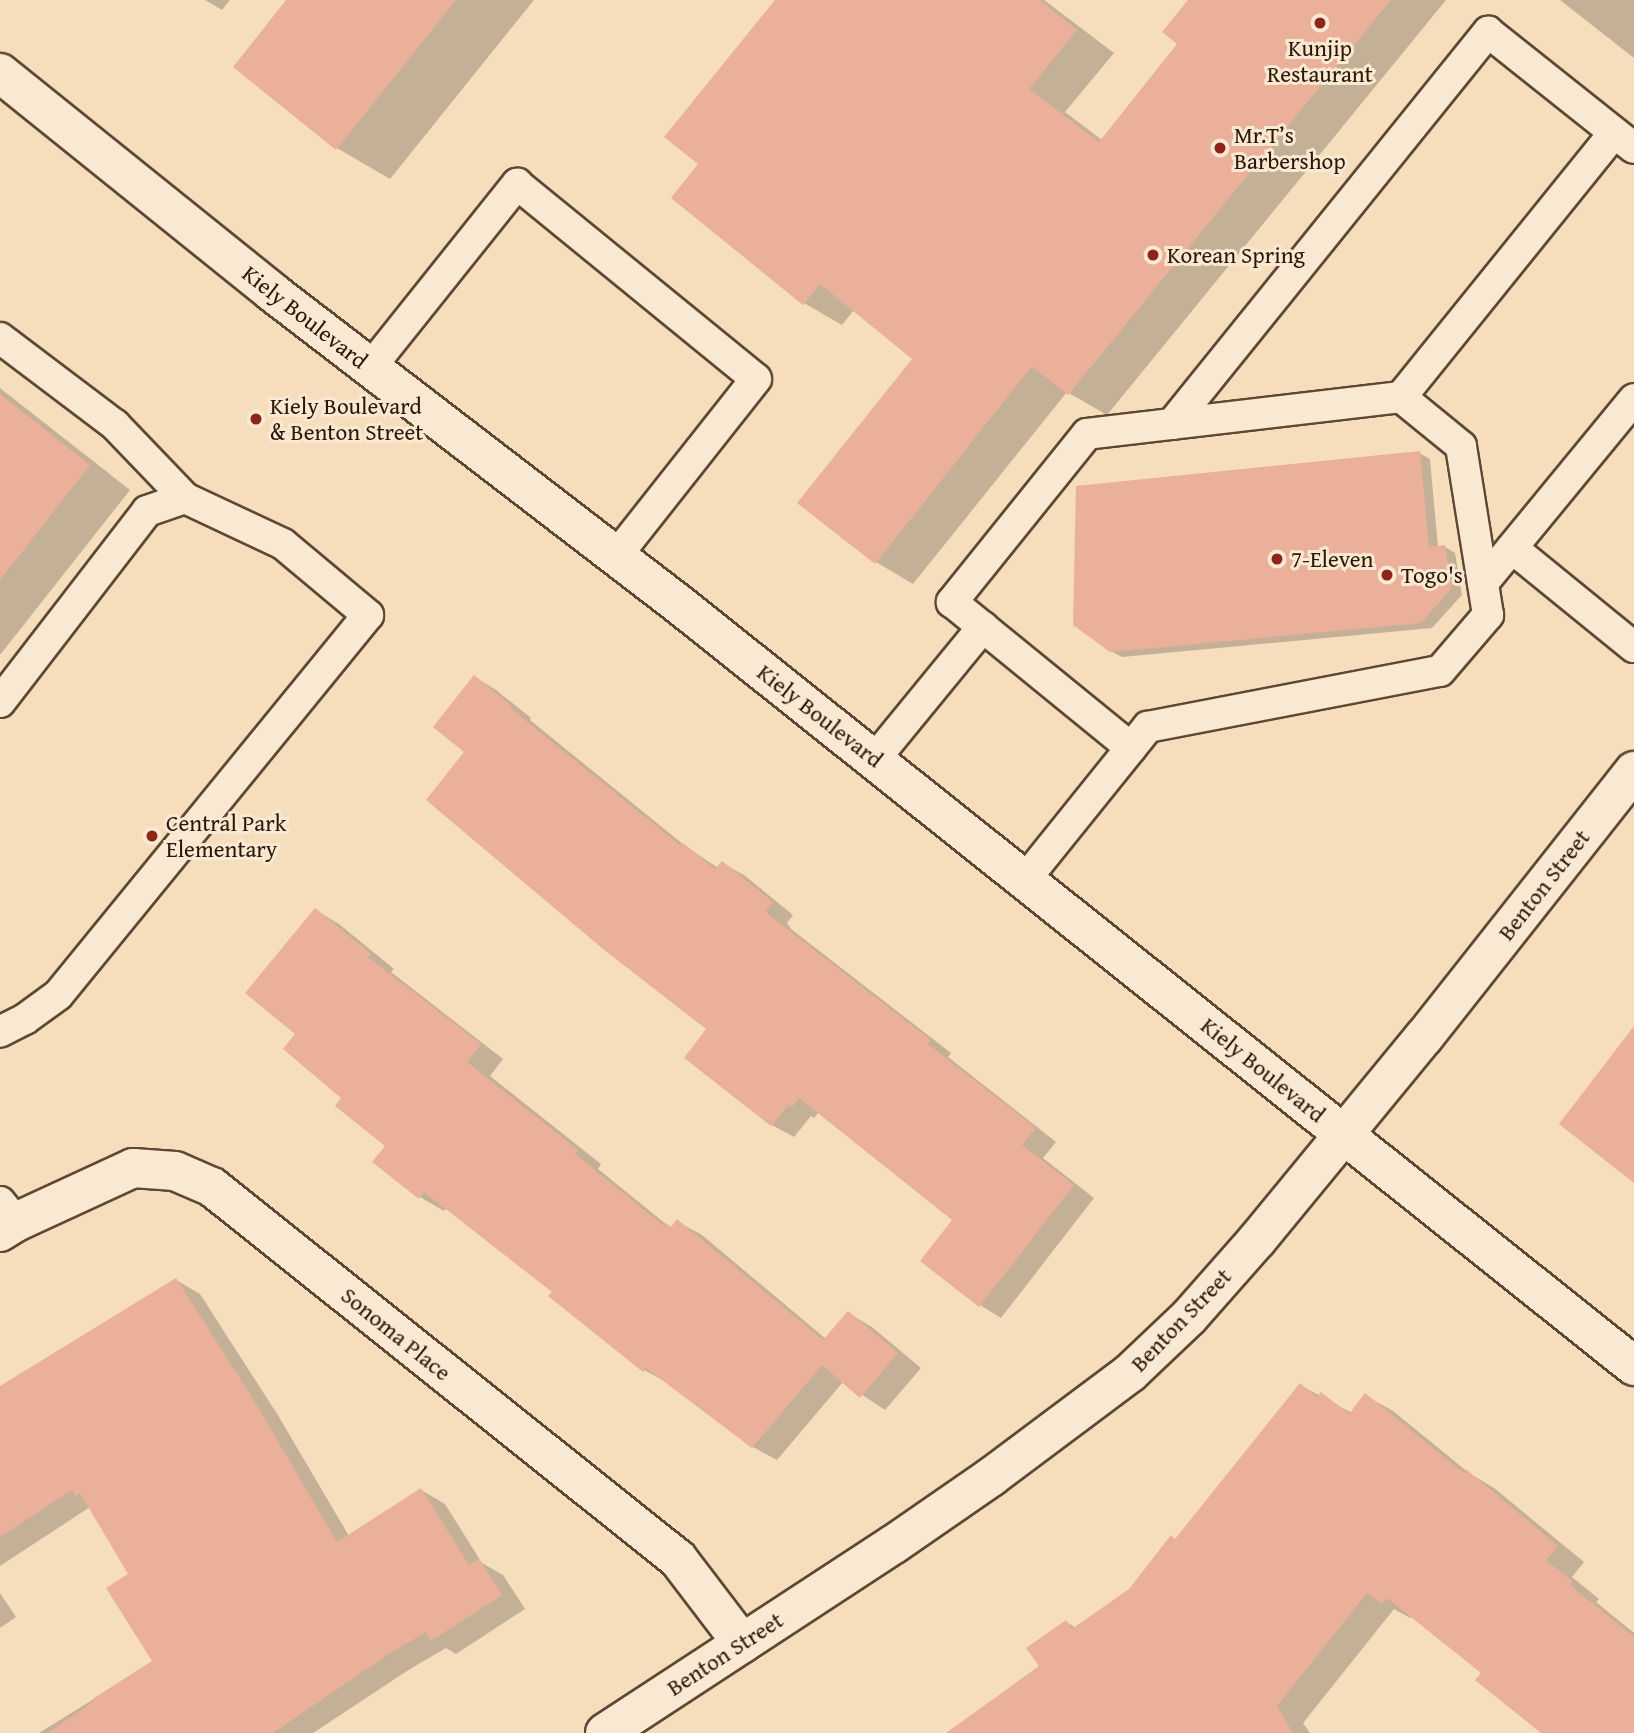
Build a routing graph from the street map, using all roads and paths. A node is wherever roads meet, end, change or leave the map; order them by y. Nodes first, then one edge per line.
1 (0, 74) edge
2 (1624, 141) edge
3 (0, 338) edge
4 (370, 368) junction
5 (1401, 397) junction
6 (1634, 399) edge
7 (1172, 424) junction
8 (185, 498) junction
9 (1512, 548) junction
10 (616, 556) junction
11 (1483, 583) junction
12 (983, 627) junction
13 (1634, 647) edge
14 (0, 702) edge
15 (1131, 748) junction
16 (874, 760) junction
17 (1634, 771) edge
18 (1024, 881) junction
19 (0, 1032) edge
20 (1344, 1135) junction
21 (5, 1218) edge
22 (1634, 1366) edge
23 (742, 1643) junction
24 (605, 1733) edge

1 - 4 main road, Kiely Boulevard
2 - 5 lane
2 - 7 lane
3 - 8 lane
4 - 10 main road, Kiely Boulevard
4 - 10 lane
5 - 7 lane
5 - 11 lane
6 - 9 lane
7 - 12 lane
8 - 14 lane
8 - 19 lane
9 - 11 lane
9 - 13 lane
10 - 16 main road, Kiely Boulevard
11 - 15 lane
12 - 15 lane
12 - 16 lane
15 - 18 lane
16 - 18 main road, Kiely Boulevard
17 - 20 main road, Benton Street
18 - 20 main road, Kiely Boulevard
20 - 22 main road, Kiely Boulevard
20 - 23 main road, Benton Street
21 - 23 main road, Sonoma Place
23 - 24 main road, Benton Street

